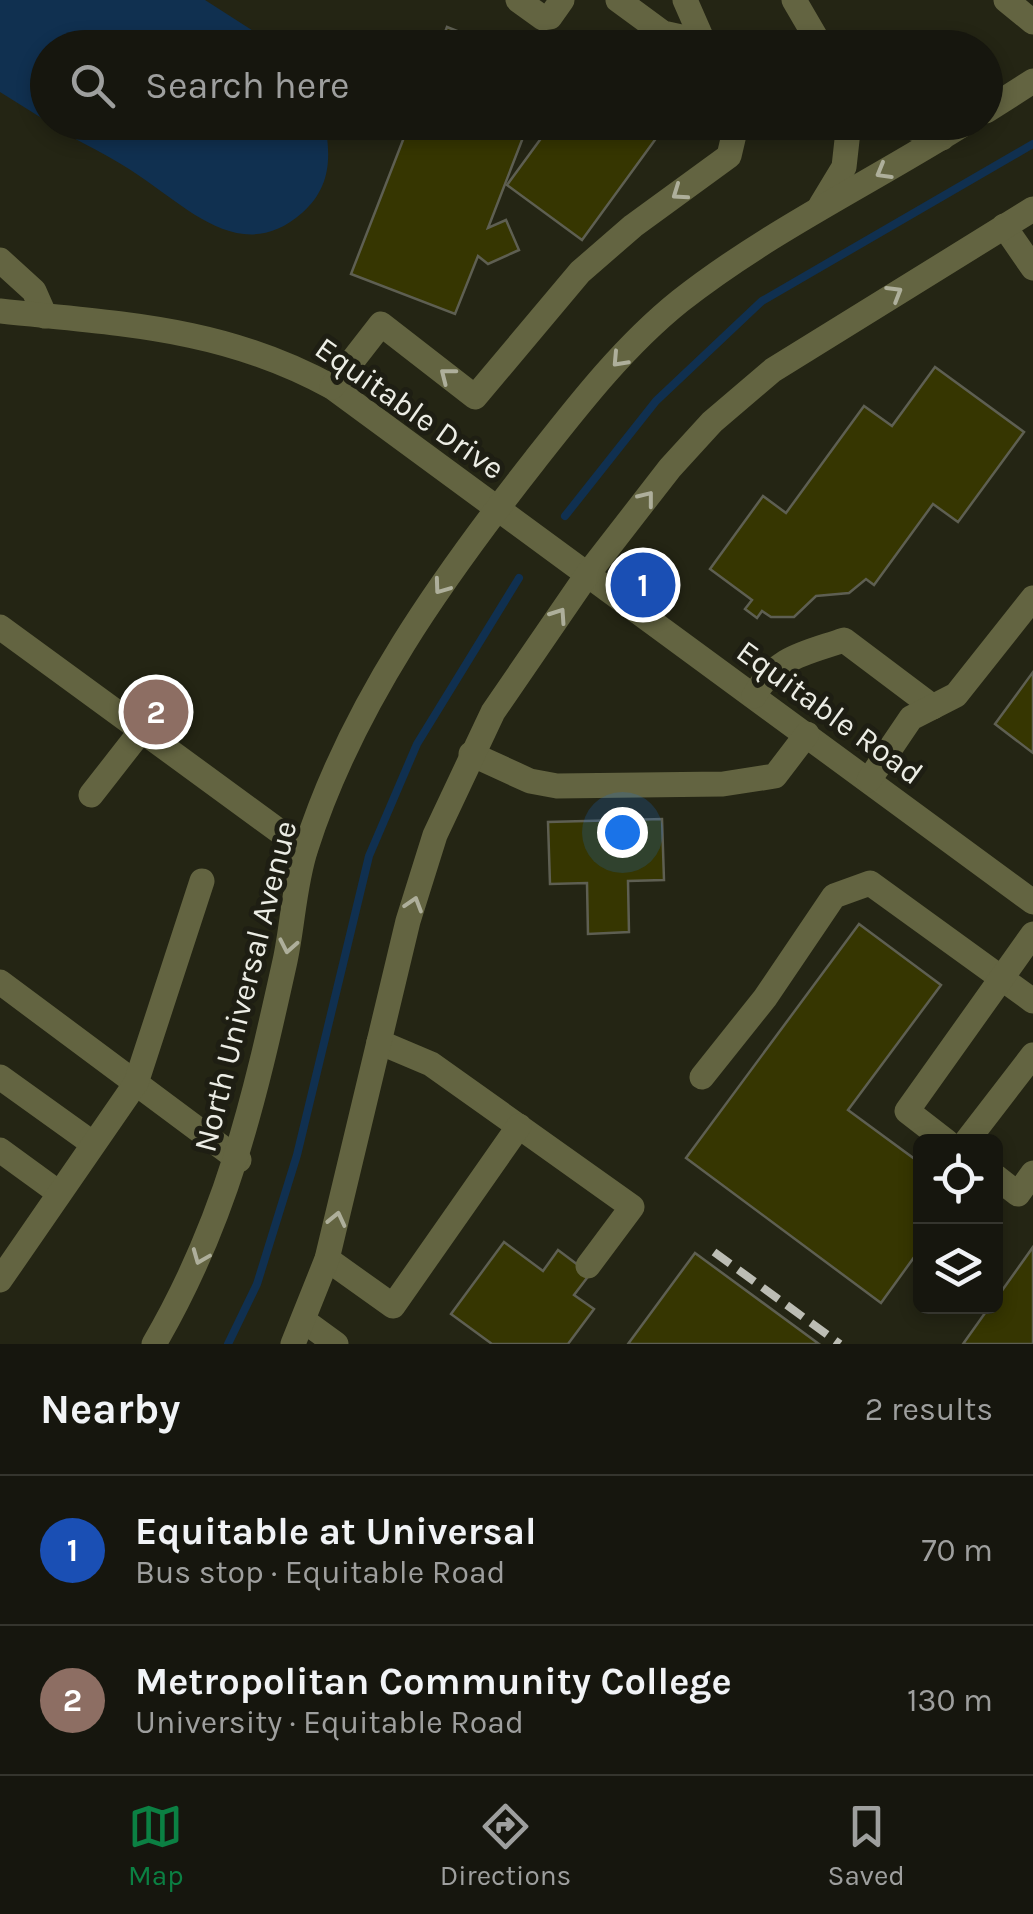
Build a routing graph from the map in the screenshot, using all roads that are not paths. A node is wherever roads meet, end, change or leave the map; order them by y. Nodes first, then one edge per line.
1 (518, 0) edge
2 (562, 0) edge
3 (618, 0) edge
4 (686, 0) edge
5 (794, 0) edge
6 (1006, 0) edge
7 (1033, 22) edge
8 (659, 30) edge
9 (699, 30) edge
10 (812, 30) edge
11 (1033, 81) edge
12 (1003, 100) edge
13 (733, 140) edge
14 (848, 140) edge
15 (939, 140) edge
16 (1033, 208) edge
17 (818, 210) junction
18 (1004, 226) junction
19 (0, 260) edge
20 (1033, 268) edge
21 (0, 312) edge
22 (44, 316) junction
23 (332, 388) junction
24 (498, 508) junction
25 (587, 575) junction
26 (1033, 598) edge
27 (0, 628) edge
28 (754, 696) junction
29 (933, 707) junction
30 (141, 731) junction
31 (807, 734) junction
32 (471, 754) junction
33 (869, 780) junction
34 (91, 795) dead end
35 (305, 850) junction
36 (202, 881) dead end
37 (1033, 902) edge
38 (1033, 934) edge
39 (1001, 977) junction
40 (0, 982) edge
41 (1033, 1001) edge
42 (379, 1042) junction
43 (1033, 1055) edge
44 (0, 1077) edge
45 (702, 1077) dead end
46 (136, 1084) junction
47 (519, 1126) junction
48 (937, 1134) edge
49 (972, 1134) edge
50 (92, 1143) junction
51 (0, 1150) edge
52 (238, 1160) junction
53 (1033, 1173) edge
54 (1003, 1182) edge
55 (58, 1192) junction
56 (9, 1247) edge
57 (328, 1259) junction
58 (588, 1266) dead end
59 (0, 1280) edge
60 (298, 1332) edge
61 (154, 1344) edge
62 (336, 1344) edge

1 - 2 street
3 - 8 street
4 - 9 street
5 - 10 street
6 - 7 street
11 - 12 street
13 -> 23 street
14 - 17 street
15 -> 17 street, North Universal Avenue
16 - 18 street
17 -> 24 street, North Universal Avenue
18 - 20 street
25 -> 18 street
19 - 22 street
21 - 22 street, Equitable Drive
22 - 23 street, Equitable Drive
23 - 24 street, Equitable Drive
24 - 25 street, Equitable Drive
24 -> 35 street, North Universal Avenue
25 - 28 street, Equitable Road
32 -> 25 street
26 - 29 street
27 - 30 street
28 - 29 street
28 - 31 street, Equitable Road
29 - 33 street
30 - 34 street
30 - 35 street
31 - 32 street
31 - 33 street, Equitable Road
42 -> 32 street
33 - 37 street, Equitable Road
35 -> 52 street, North Universal Avenue
36 - 46 street
38 - 39 street
39 - 41 street
39 - 45 street
39 - 48 street
40 - 46 street
42 - 47 street
57 -> 42 street
43 - 49 street
44 - 50 street
46 - 50 street
46 - 52 street
47 - 57 street
47 - 58 street
50 - 55 street
51 - 55 street
52 -> 61 street, North Universal Avenue
53 - 54 street
55 - 56 street
56 - 59 street
57 - 60 street
60 - 62 street

